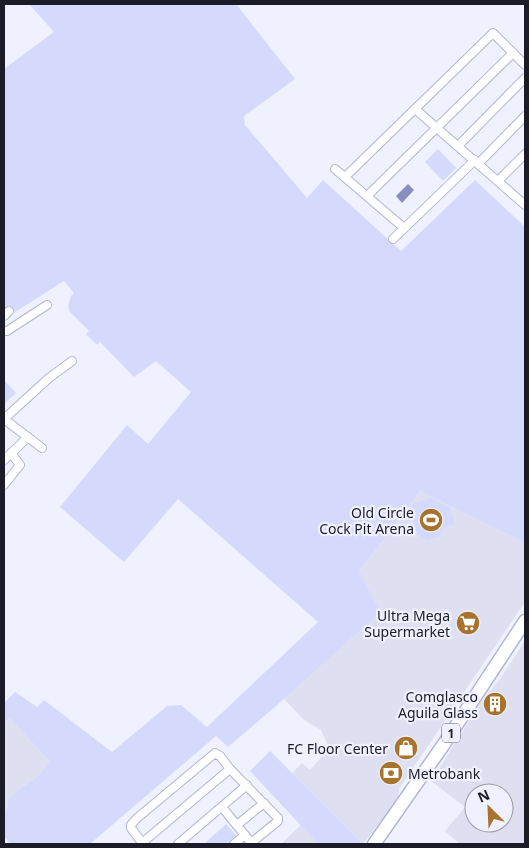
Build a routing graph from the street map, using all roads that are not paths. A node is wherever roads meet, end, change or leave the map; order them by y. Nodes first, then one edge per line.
1 (513, 53) junction
2 (525, 65) edge
3 (525, 78) edge
4 (415, 109) junction
5 (525, 116) edge
6 (438, 128) junction
7 (458, 146) junction
8 (525, 154) edge
9 (477, 162) junction
10 (335, 169) dead end
11 (345, 177) junction
12 (498, 181) junction
13 (367, 196) junction
14 (523, 199) edge
15 (404, 228) junction
16 (393, 239) dead end
17 (47, 305) dead end
18 (4, 331) edge
19 (72, 361) dead end
20 (4, 419) edge
21 (28, 437) junction
22 (42, 448) dead end
23 (10, 453) junction
24 (4, 460) edge
25 (4, 486) edge
26 (525, 621) edge
27 (230, 769) junction
28 (247, 785) junction
29 (264, 803) junction
30 (222, 807) junction
31 (237, 825) junction
32 (245, 835) junction
33 (252, 843) edge
34 (143, 844) edge
35 (178, 844) edge
36 (234, 844) edge
37 (374, 844) edge

1 - 2 street
1 - 4 street
1 - 6 street
3 - 7 street
4 - 6 street
4 - 11 street
5 - 9 street
6 - 7 street
6 - 13 street
7 - 9 street
8 - 12 street
9 - 12 street
9 - 15 street
10 - 11 street
11 - 13 street
12 - 14 street
13 - 15 street
15 - 16 street
17 - 18 street
19 - 20 street
20 - 21 street
21 - 22 street
21 - 23 street
23 - 24 street
23 - 25 street
26 - 37 highway, 1
27 - 28 street
27 - 34 street
27 - 34 street
28 - 29 street
28 - 30 street
29 - 31 street
29 - 33 street
30 - 31 street
30 - 35 street
31 - 32 street
32 - 33 street
32 - 36 street

